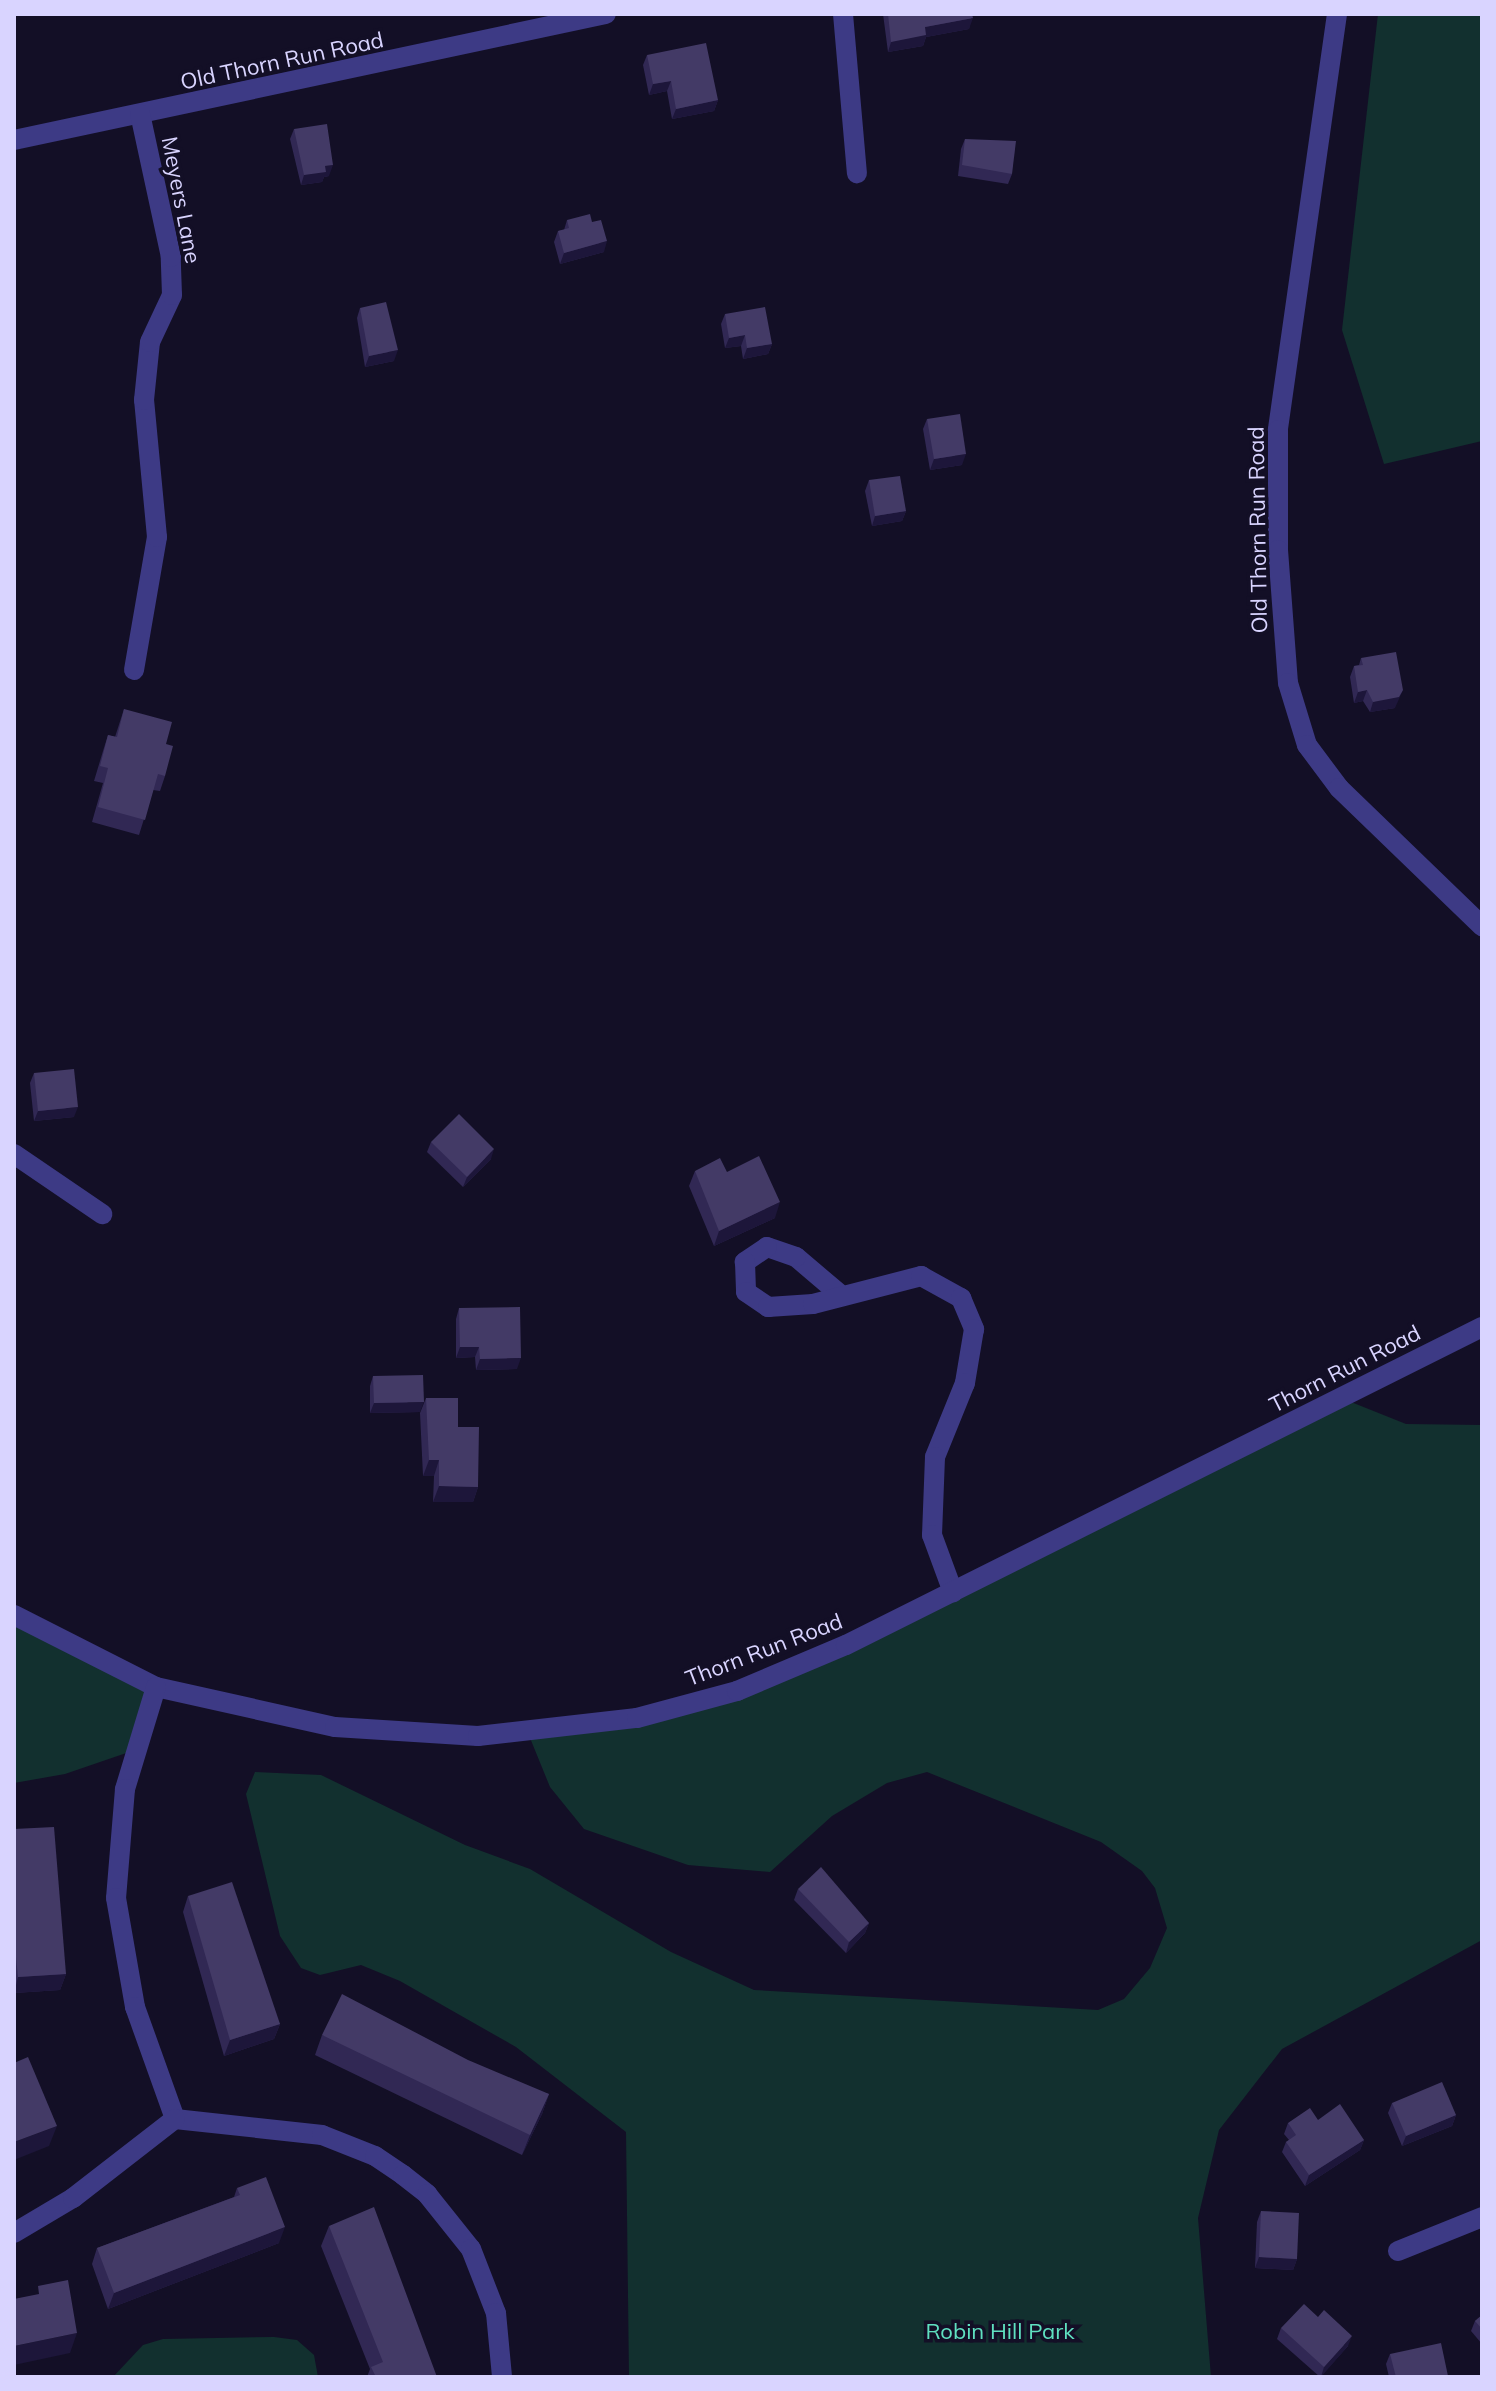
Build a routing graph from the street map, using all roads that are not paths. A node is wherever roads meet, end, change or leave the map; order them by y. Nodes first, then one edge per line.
1 (606, 14) edge
2 (843, 14) edge
3 (1337, 14) edge
4 (140, 114) junction
5 (14, 140) edge
6 (857, 173) dead end
7 (134, 670) dead end
8 (1482, 926) edge
9 (14, 1154) edge
10 (102, 1214) dead end
11 (842, 1296) dead end
12 (1482, 1327) edge
13 (953, 1592) junction
14 (14, 1615) edge
15 (156, 1687) junction
16 (175, 2119) junction
17 (1482, 2217) edge
18 (14, 2233) edge
19 (1398, 2251) dead end
20 (502, 2377) edge

1 - 4 street, Old Thorn Run Road
2 - 6 street
3 - 8 street, Old Thorn Run Road
4 - 5 street, Old Thorn Run Road
4 - 7 street, Meyers Lane
9 - 10 street
11 - 13 street
12 - 13 street, Thorn Run Road
13 - 15 street, Thorn Run Road
14 - 15 street, Thorn Run Road
15 - 16 street
16 - 18 street
16 - 20 street
17 - 19 street

